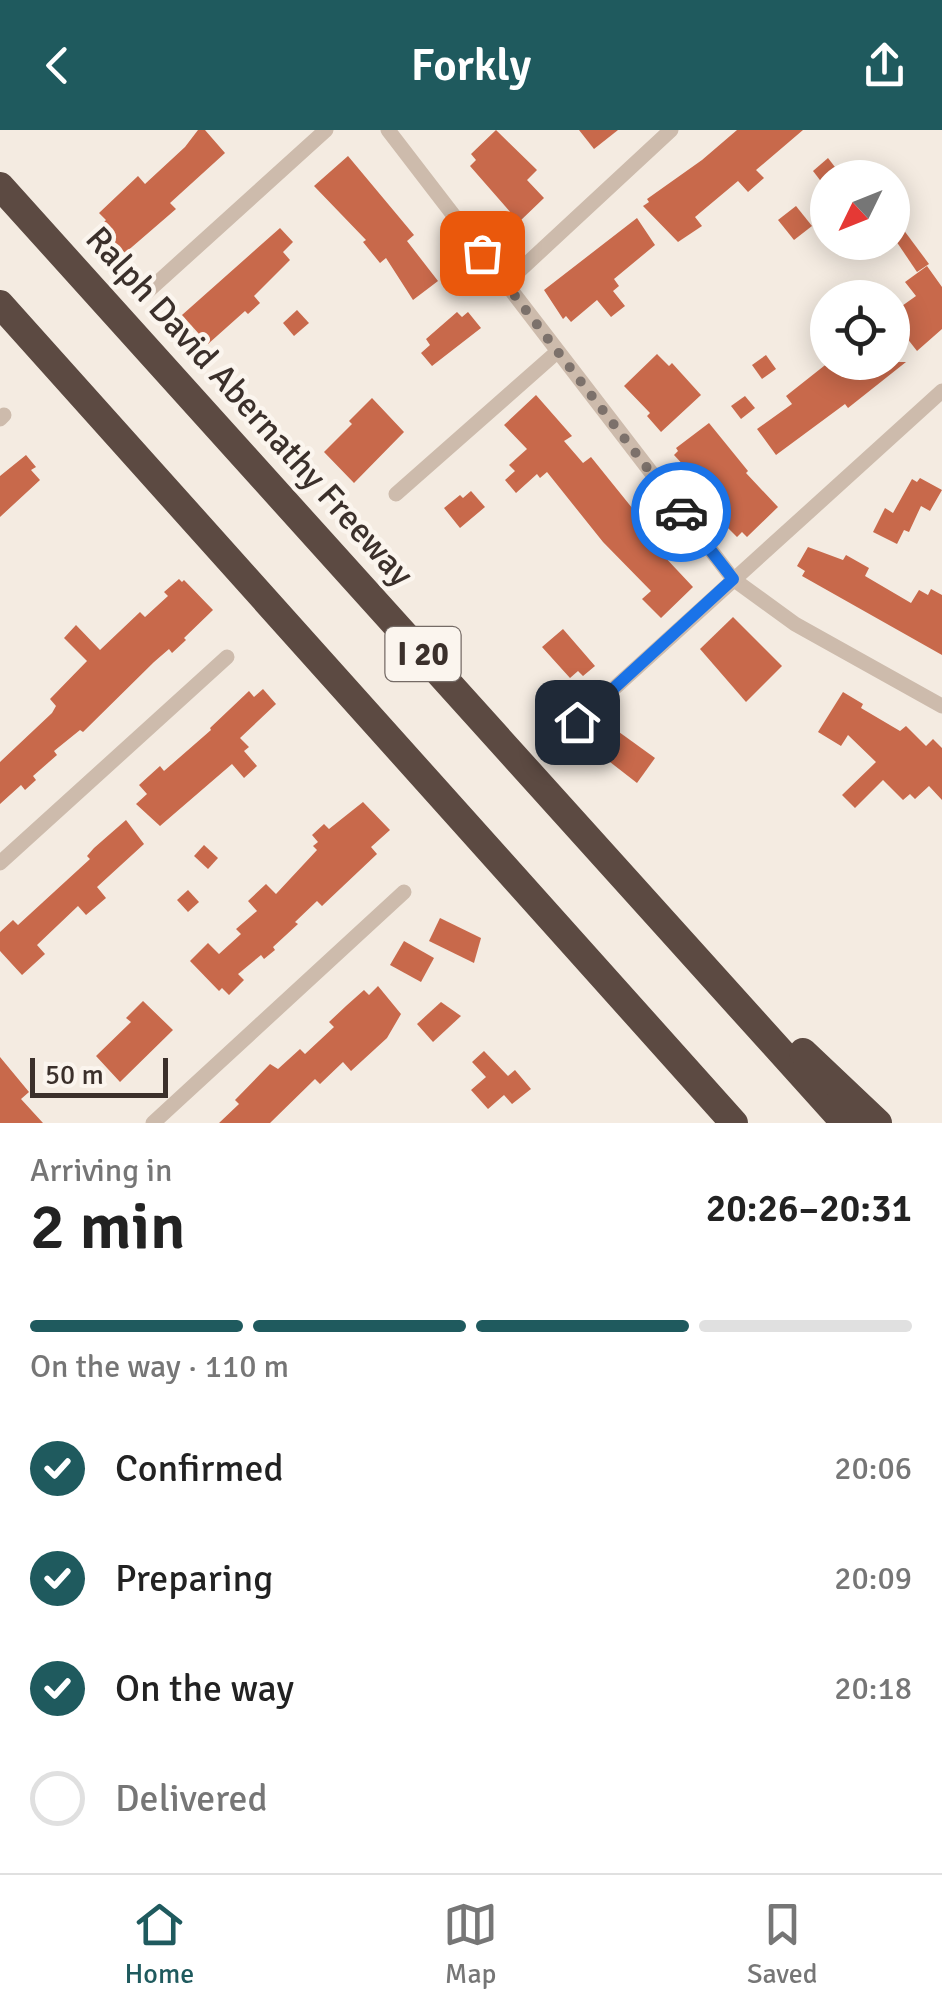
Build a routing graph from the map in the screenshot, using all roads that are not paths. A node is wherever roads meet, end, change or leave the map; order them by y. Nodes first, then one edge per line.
1 (326, 130) edge
2 (388, 130) edge
3 (670, 130) edge
4 (0, 186) edge
5 (506, 284) junction
6 (147, 292) dead end
7 (0, 304) edge
8 (558, 352) junction
9 (942, 391) edge
10 (926, 407) junction
11 (942, 416) edge
12 (396, 494) dead end
13 (733, 579) junction
14 (226, 657) dead end
15 (942, 706) edge
16 (577, 722) dead end
17 (0, 863) edge
18 (404, 892) dead end
19 (664, 918) junction
20 (683, 1067) junction
21 (153, 1123) edge
22 (719, 1123) edge
23 (734, 1123) edge
24 (845, 1123) edge
25 (878, 1123) edge

1 - 6 street
2 - 5 street
3 - 5 street
4 - 19 highway, Ralph David Abernathy Freeway / I 20
5 - 8 street
7 - 20 highway, I 20
8 - 12 street
8 - 13 street
9 - 10 street
10 - 11 street
10 - 13 street
13 - 15 street
13 - 16 street
14 - 17 street
18 - 21 street
19 - 24 highway, Ralph David Abernathy Freeway / I 20
19 - 25 highway
20 - 22 highway
20 - 23 highway, I 20

